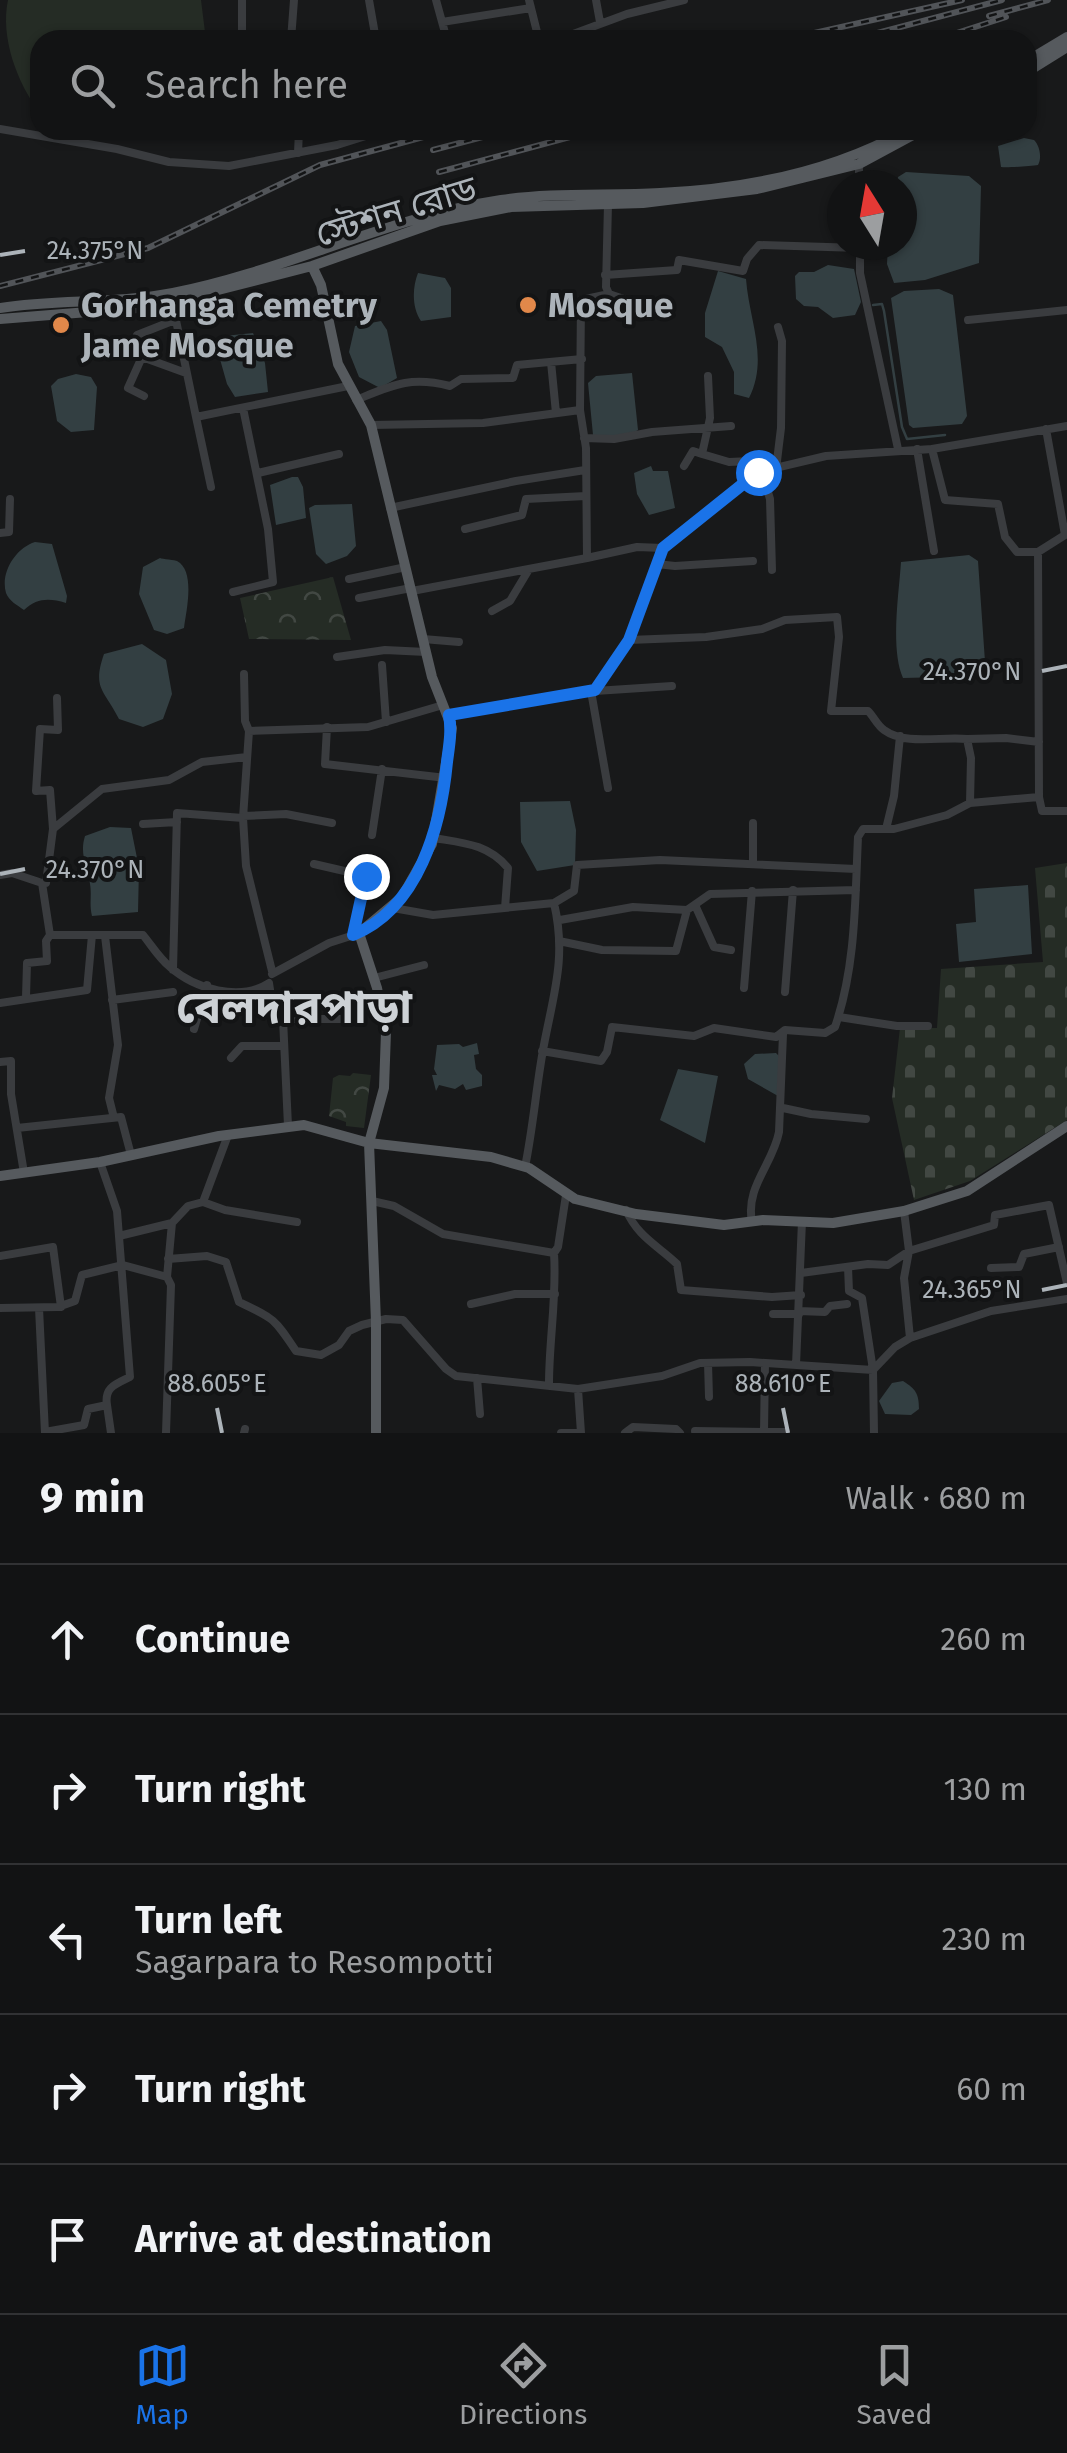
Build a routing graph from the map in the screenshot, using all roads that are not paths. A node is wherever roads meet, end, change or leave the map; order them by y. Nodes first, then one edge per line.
1 (242, 0) edge
2 (294, 0) edge
3 (369, 0) edge
4 (436, 0) edge
5 (596, 0) edge
6 (684, 0) edge
7 (662, 3) edge
8 (530, 4) edge
9 (442, 22) junction
10 (600, 22) junction
11 (242, 30) edge
12 (292, 30) edge
13 (374, 30) edge
14 (444, 30) edge
15 (536, 30) edge
16 (581, 30) edge
17 (1067, 37) edge
18 (1067, 47) edge
19 (1037, 55) edge
20 (1037, 66) edge
21 (0, 128) edge
22 (30, 134) edge
23 (60, 140) edge
24 (299, 140) edge
25 (359, 140) edge
26 (886, 140) edge
27 (903, 140) edge
28 (298, 153) junction
29 (859, 164) junction
30 (859, 170) edge
31 (608, 204) junction
32 (827, 246) edge
33 (860, 260) edge
34 (312, 266) junction
35 (605, 275) junction
36 (608, 294) junction
37 (624, 299) dead end
38 (172, 301) junction
39 (0, 308) edge
40 (1067, 310) edge
41 (0, 319) edge
42 (176, 320) junction
43 (968, 320) dead end
44 (778, 328) dead end
45 (142, 358) junction
46 (582, 359) junction
47 (551, 362) junction
48 (186, 373) junction
49 (708, 376) dead end
50 (348, 386) junction
51 (144, 396) dead end
52 (356, 400) junction
53 (242, 408) junction
54 (580, 410) junction
55 (556, 413) junction
56 (196, 417) junction
57 (371, 425) junction
58 (731, 426) dead end
59 (1067, 426) edge
60 (708, 428) junction
61 (1046, 429) junction
62 (584, 438) junction
63 (917, 448) junction
64 (898, 449) junction
65 (932, 449) junction
66 (339, 454) dead end
67 (702, 454) junction
68 (684, 466) dead end
69 (776, 469) junction
70 (585, 470) junction
71 (758, 472) junction
72 (258, 473) junction
73 (210, 487) dead end
74 (586, 496) junction
75 (10, 499) dead end
76 (390, 508) junction
77 (465, 529) dead end
78 (0, 533) edge
79 (1066, 535) edge
80 (663, 548) junction
81 (934, 551) dead end
82 (1038, 552) junction
83 (588, 558) junction
84 (754, 561) dead end
85 (657, 564) junction
86 (406, 568) junction
87 (772, 570) dead end
88 (528, 571) junction
89 (349, 578) dead end
90 (411, 589) junction
91 (233, 592) dead end
92 (359, 598) dead end
93 (492, 612) dead end
94 (423, 639) junction
95 (629, 640) junction
96 (459, 642) dead end
97 (426, 652) junction
98 (337, 657) dead end
99 (382, 664) dead end
100 (244, 674) dead end
101 (672, 686) dead end
102 (593, 691) junction
103 (57, 698) dead end
104 (446, 710) junction
105 (386, 722) junction
106 (327, 727) junction
107 (249, 731) junction
108 (900, 736) junction
109 (968, 739) junction
110 (1038, 742) junction
111 (248, 757) junction
112 (382, 769) junction
113 (446, 778) junction
114 (608, 788) dead end
115 (1039, 796) junction
116 (970, 803) junction
117 (1067, 811) edge
118 (243, 817) junction
119 (177, 822) junction
120 (332, 823) dead end
121 (143, 824) dead end
122 (753, 824) dead end
123 (886, 828) junction
124 (53, 830) junction
125 (372, 836) dead end
126 (434, 838) junction
127 (314, 864) dead end
128 (753, 864) junction
129 (856, 869) junction
130 (0, 875) edge
131 (42, 883) junction
132 (793, 890) junction
133 (856, 890) junction
134 (752, 891) junction
135 (554, 902) junction
136 (393, 908) junction
137 (504, 908) junction
138 (691, 908) junction
139 (560, 920) junction
140 (356, 934) junction
141 (92, 935) junction
142 (50, 936) junction
143 (106, 936) junction
144 (559, 942) junction
145 (730, 950) dead end
146 (424, 966) dead end
147 (173, 970) junction
148 (272, 972) junction
149 (374, 978) junction
150 (269, 984) junction
151 (207, 985) junction
152 (744, 988) dead end
153 (174, 992) dead end
154 (785, 992) dead end
155 (26, 997) junction
156 (112, 1000) junction
157 (0, 1003) edge
158 (839, 1016) junction
159 (343, 1019) dead end
160 (283, 1020) junction
161 (928, 1026) dead end
162 (194, 1028) dead end
163 (783, 1034) junction
164 (284, 1046) junction
165 (542, 1051) junction
166 (231, 1058) dead end
167 (0, 1062) edge
168 (783, 1108) junction
169 (14, 1112) junction
170 (0, 1114) edge
171 (114, 1118) junction
172 (866, 1119) dead end
173 (288, 1126) junction
174 (1067, 1126) edge
175 (17, 1128) junction
176 (228, 1135) junction
177 (370, 1143) junction
178 (130, 1155) junction
179 (100, 1162) junction
180 (525, 1166) junction
181 (24, 1173) junction
182 (0, 1176) edge
183 (566, 1195) junction
184 (372, 1201) junction
185 (203, 1202) junction
186 (626, 1210) junction
187 (904, 1212) junction
188 (802, 1221) junction
189 (296, 1222) dead end
190 (752, 1222) junction
191 (172, 1223) junction
192 (120, 1236) junction
193 (1058, 1248) junction
194 (910, 1252) junction
195 (554, 1253) junction
196 (0, 1256) edge
197 (168, 1259) junction
198 (123, 1265) junction
199 (848, 1267) junction
200 (991, 1268) dead end
201 (801, 1273) junction
202 (167, 1277) junction
203 (1067, 1283) edge
204 (554, 1294) junction
205 (801, 1295) junction
206 (1067, 1299) edge
207 (471, 1304) dead end
208 (847, 1304) dead end
209 (60, 1306) junction
210 (0, 1308) edge
211 (39, 1308) junction
212 (799, 1313) junction
213 (774, 1314) dead end
214 (376, 1322) junction
215 (910, 1338) junction
216 (708, 1362) junction
217 (765, 1363) junction
218 (796, 1364) junction
219 (873, 1370) junction
220 (476, 1378) junction
221 (549, 1384) junction
222 (578, 1389) junction
223 (710, 1397) dead end
224 (107, 1404) junction
225 (480, 1414) dead end
226 (695, 1431) edge
227 (45, 1432) edge
228 (764, 1432) edge
229 (786, 1432) edge
230 (111, 1433) edge
231 (166, 1433) edge
232 (376, 1433) edge
233 (561, 1433) edge
234 (582, 1433) edge
235 (625, 1433) edge
236 (680, 1433) edge
237 (874, 1433) edge

1 - 11 street
2 - 12 street
3 - 13 street
4 - 9 street
5 - 10 street
6 - 7 street
7 - 10 street
8 - 9 street
8 - 15 street
9 - 14 street
10 - 16 street
17 - 19 main road
18 - 20 main road
21 - 22 street
23 - 28 street
24 - 28 street
25 - 28 street
26 - 39 main road, স্টেশন রোড
27 - 29 main road, স্টেশন রোড
29 - 30 street
29 - 31 main road, স্টেশন রোড
31 - 34 main road, স্টেশন রোড
31 - 35 street
32 - 35 street
33 - 64 street
34 - 38 main road, স্টেশন রোড
34 - 50 main road
35 - 36 street
36 - 37 street
36 - 46 street
38 - 41 main road, স্টেশন রোড
38 - 42 street
40 - 43 street
42 - 45 street
42 - 48 street
44 - 69 street
45 - 48 street
45 - 51 street
46 - 47 street
46 - 54 street
47 - 52 street
47 - 55 street
48 - 56 street
49 - 60 street
50 - 52 main road
50 - 53 street
52 - 57 main road
53 - 56 street
53 - 72 street
54 - 55 street
54 - 62 street
55 - 57 street
56 - 73 street
57 - 76 main road
58 - 60 street
59 - 61 street
60 - 62 street
60 - 67 street
61 - 65 street
61 - 79 street
62 - 70 street
63 - 64 street
63 - 65 street
63 - 81 street
64 - 69 street
65 - 82 street
66 - 72 street
67 - 68 street
67 - 71 street
69 - 71 street
70 - 74 street
70 - 76 street
71 - 80 street
71 - 87 street
72 - 91 street
74 - 77 street
74 - 83 street
75 - 78 street
76 - 86 main road
79 - 82 street
80 - 83 street
80 - 85 street
82 - 110 street
83 - 88 street
84 - 85 street
85 - 95 street
86 - 89 street
86 - 90 main road
88 - 90 street
88 - 93 street
90 - 92 street
90 - 94 main road
94 - 96 street
94 - 97 main road
95 - 102 street
95 - 108 street
97 - 98 street
97 - 104 main road
99 - 105 street
100 - 107 street
101 - 102 street
102 - 104 street
102 - 114 street
103 - 124 street
104 - 105 street
104 - 113 main road
105 - 106 street
106 - 107 street
106 - 112 street
107 - 111 street
108 - 109 street
108 - 123 street
109 - 110 street
109 - 116 street
110 - 115 street
111 - 118 street
111 - 124 street
112 - 113 street
112 - 125 street
113 - 126 main road
115 - 116 street
115 - 117 street
116 - 123 street
118 - 119 street
118 - 120 street
118 - 148 street
119 - 121 street
119 - 147 street
122 - 128 street
123 - 129 street
124 - 131 street
126 - 136 main road
126 - 137 street
127 - 140 street
128 - 129 street
128 - 135 street
129 - 133 street
130 - 131 street
131 - 142 street
132 - 133 street
132 - 134 street
132 - 154 street
133 - 158 street
134 - 138 street
134 - 152 street
135 - 137 street
135 - 139 street
136 - 137 street
136 - 140 main road
138 - 139 street
138 - 144 street
138 - 145 street
139 - 144 street
140 - 148 street
140 - 149 main road
141 - 142 street
141 - 143 street
141 - 155 street
142 - 155 street
143 - 147 street
143 - 156 street
144 - 165 street
146 - 149 street
147 - 151 street
148 - 150 street
149 - 177 main road
150 - 151 street
150 - 160 street
151 - 162 street
153 - 156 street
155 - 157 street
156 - 171 street
158 - 161 street
158 - 163 street
159 - 160 street
160 - 164 street
163 - 165 street
163 - 168 street
164 - 166 street
164 - 173 street
165 - 180 street
167 - 169 street
168 - 172 street
168 - 190 street
169 - 170 street
169 - 175 street
171 - 175 street
171 - 178 street
173 - 176 main road
173 - 177 main road
174 - 187 main road
175 - 181 street
176 - 178 main road
176 - 185 street
177 - 180 main road
177 - 184 main road
178 - 179 main road
179 - 181 main road
179 - 192 street
180 - 183 main road
181 - 182 main road
183 - 186 main road
183 - 195 street
184 - 195 street
184 - 214 main road
185 - 189 street
185 - 191 street
186 - 190 main road
186 - 205 street
187 - 188 main road
187 - 194 street
188 - 190 main road
188 - 201 street
191 - 192 street
191 - 197 street
192 - 198 street
193 - 194 street
193 - 200 street
193 - 203 street
194 - 199 street
194 - 215 street
195 - 204 street
196 - 209 street
197 - 202 street
197 - 214 street
198 - 202 street
198 - 209 street
198 - 224 street
199 - 201 street
199 - 219 street
201 - 205 street
202 - 231 street
204 - 207 street
204 - 221 street
205 - 212 street
206 - 215 street
208 - 212 street
209 - 211 street
210 - 211 street
211 - 227 street
212 - 213 street
212 - 218 street
214 - 220 street
214 - 232 main road
215 - 219 street
216 - 217 street
216 - 222 street
216 - 223 street
217 - 218 street
217 - 228 street
218 - 219 street
219 - 237 street
220 - 221 street
220 - 225 street
221 - 222 street
222 - 234 street
224 - 227 street
224 - 230 street
226 - 228 street
228 - 229 street
233 - 234 street
235 - 236 street

